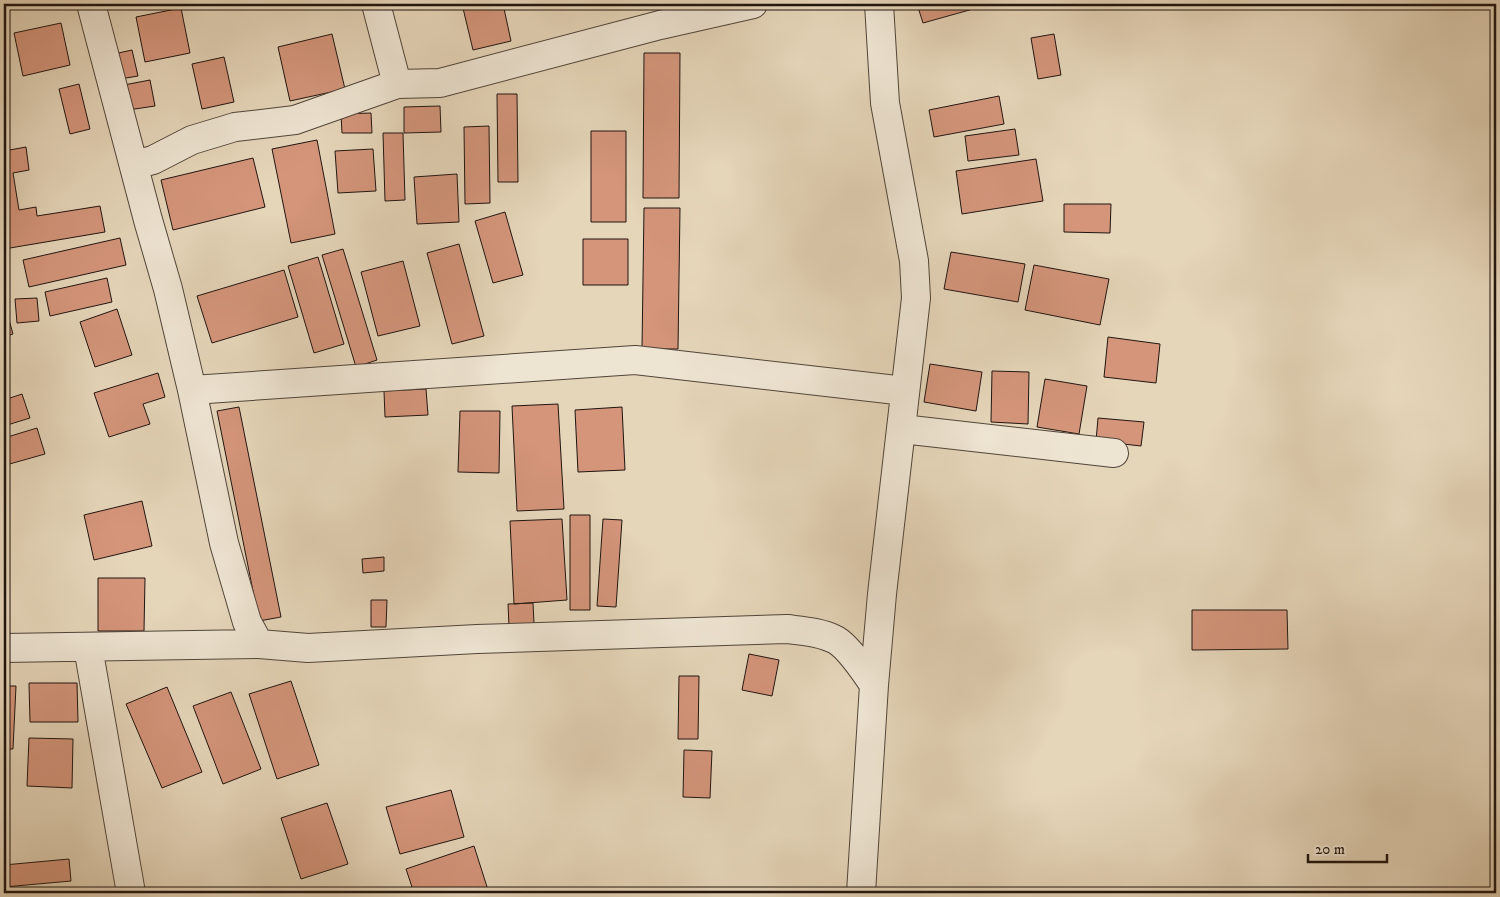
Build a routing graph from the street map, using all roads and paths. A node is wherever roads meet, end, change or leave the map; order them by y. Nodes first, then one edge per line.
1 (91, 4) edge
2 (376, 4) edge
3 (753, 4) edge
4 (879, 4) edge
5 (658, 14) edge
6 (397, 84) junction
7 (134, 165) junction
8 (192, 390) junction
9 (905, 391) junction
10 (902, 429) junction
11 (1114, 453) dead end
12 (259, 644) junction
13 (88, 647) junction
14 (4, 648) edge
15 (874, 685) junction
16 (131, 893) edge
17 (861, 893) edge

1 - 7 street
2 - 6 street
3 - 5 street
4 - 9 street
5 - 6 street
6 - 7 street
7 - 8 street
8 - 9 street
8 - 12 street
9 - 10 street
10 - 11 street
10 - 15 street
12 - 13 street
12 - 15 street
13 - 14 street
13 - 16 street
15 - 17 street

